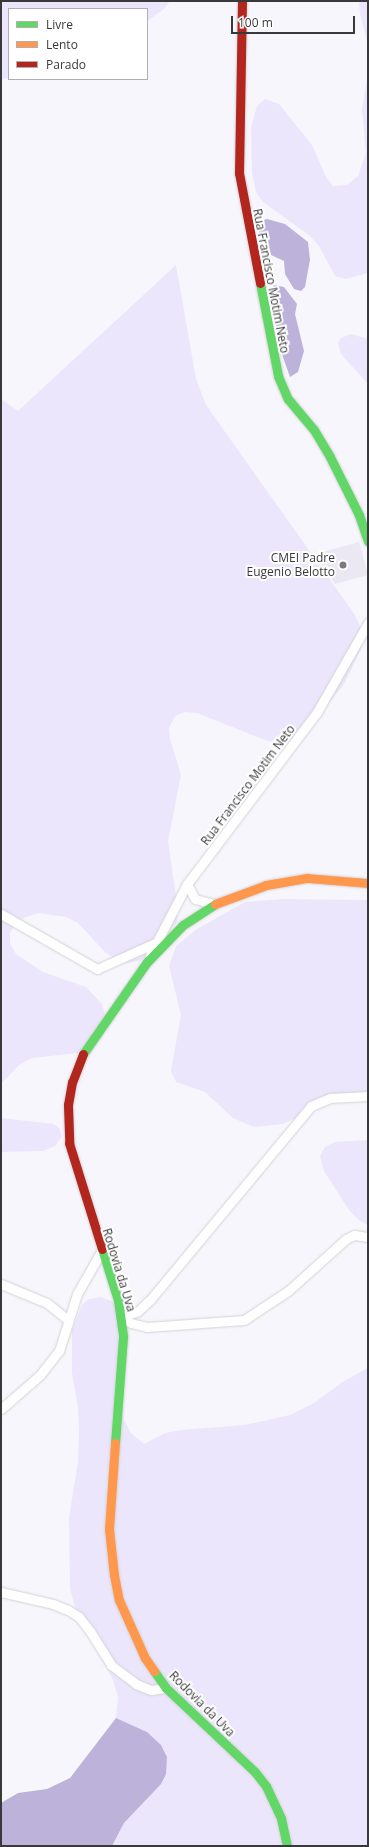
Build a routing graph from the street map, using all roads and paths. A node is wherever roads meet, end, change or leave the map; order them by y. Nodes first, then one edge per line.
1 (242, 1) edge
2 (368, 541) edge
3 (368, 622) edge
4 (368, 883) edge
5 (187, 884) junction
6 (214, 904) junction
7 (1, 914) edge
8 (155, 943) junction
9 (147, 962) junction
10 (368, 1096) edge
11 (368, 1237) edge
12 (101, 1252) junction
13 (1, 1284) edge
14 (121, 1317) junction
15 (68, 1320) junction
16 (1, 1409) edge
17 (1, 1592) edge
18 (166, 1688) junction
19 (287, 1846) edge

1 - 2 street, Rua Francisco Motim Neto
3 - 5 street, Rua Francisco Motim Neto
4 - 6 street, Rodovia da Uva
5 - 6 street
5 - 8 street, Rua Francisco Motim Neto
6 - 9 street, Rodovia da Uva
7 - 8 street
8 - 9 street, Rua Francisco Motim Neto
9 - 12 street, Rodovia da Uva
10 - 14 street
11 - 14 street
12 - 14 street, Rodovia da Uva
12 - 15 street
13 - 15 street
14 - 18 street, Rodovia da Uva
15 - 16 street
17 - 18 street
18 - 19 street, Rodovia da Uva

